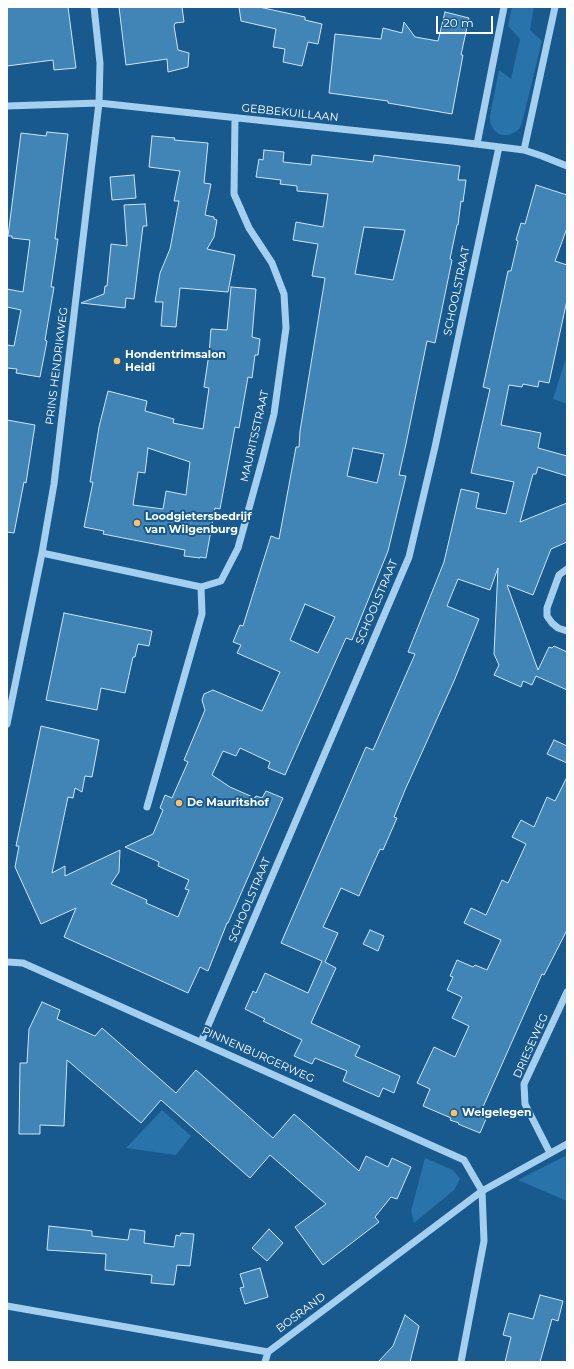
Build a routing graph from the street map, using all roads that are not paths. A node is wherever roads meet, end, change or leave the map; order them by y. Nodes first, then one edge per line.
1 (94, 7) edge
2 (504, 7) edge
3 (555, 7) edge
4 (100, 103) junction
5 (7, 106) edge
6 (236, 119) junction
7 (477, 144) junction
8 (499, 148) junction
9 (524, 150) junction
10 (567, 166) edge
11 (42, 553) junction
12 (567, 569) edge
13 (201, 587) junction
14 (567, 631) edge
15 (7, 724) edge
16 (147, 807) dead end
17 (7, 962) edge
18 (567, 992) edge
19 (201, 1042) junction
20 (567, 1144) edge
21 (550, 1153) junction
22 (482, 1191) junction
23 (7, 1306) edge
24 (268, 1352) junction
25 (265, 1362) edge
26 (461, 1362) edge

1 - 4 street, PRINS HENDRIKWEG
2 - 7 street
3 - 9 street
4 - 5 street, GEBBEKUILLAAN
4 - 6 street, GEBBEKUILLAAN
4 - 11 street, PRINS HENDRIKWEG
6 - 7 street, GEBBEKUILLAAN
6 - 13 street, MAURITSSTRAAT
7 - 8 street, GEBBEKUILLAAN
8 - 9 street, GEBBEKUILLAAN
8 - 19 street, SCHOOLSTRAAT
9 - 10 street, GEBBEKUILLAAN
11 - 13 street, MAURITSSTRAAT
11 - 15 street, PRINS HENDRIKWEG
12 - 14 street
13 - 16 street
17 - 19 street, PINNENBURGERWEG
18 - 21 street, DRIESEWEG
19 - 22 street, PINNENBURGERWEG
20 - 21 street, BOSRAND
21 - 22 street, BOSRAND
22 - 24 street, BOSRAND
22 - 26 street
23 - 24 street
24 - 25 street

